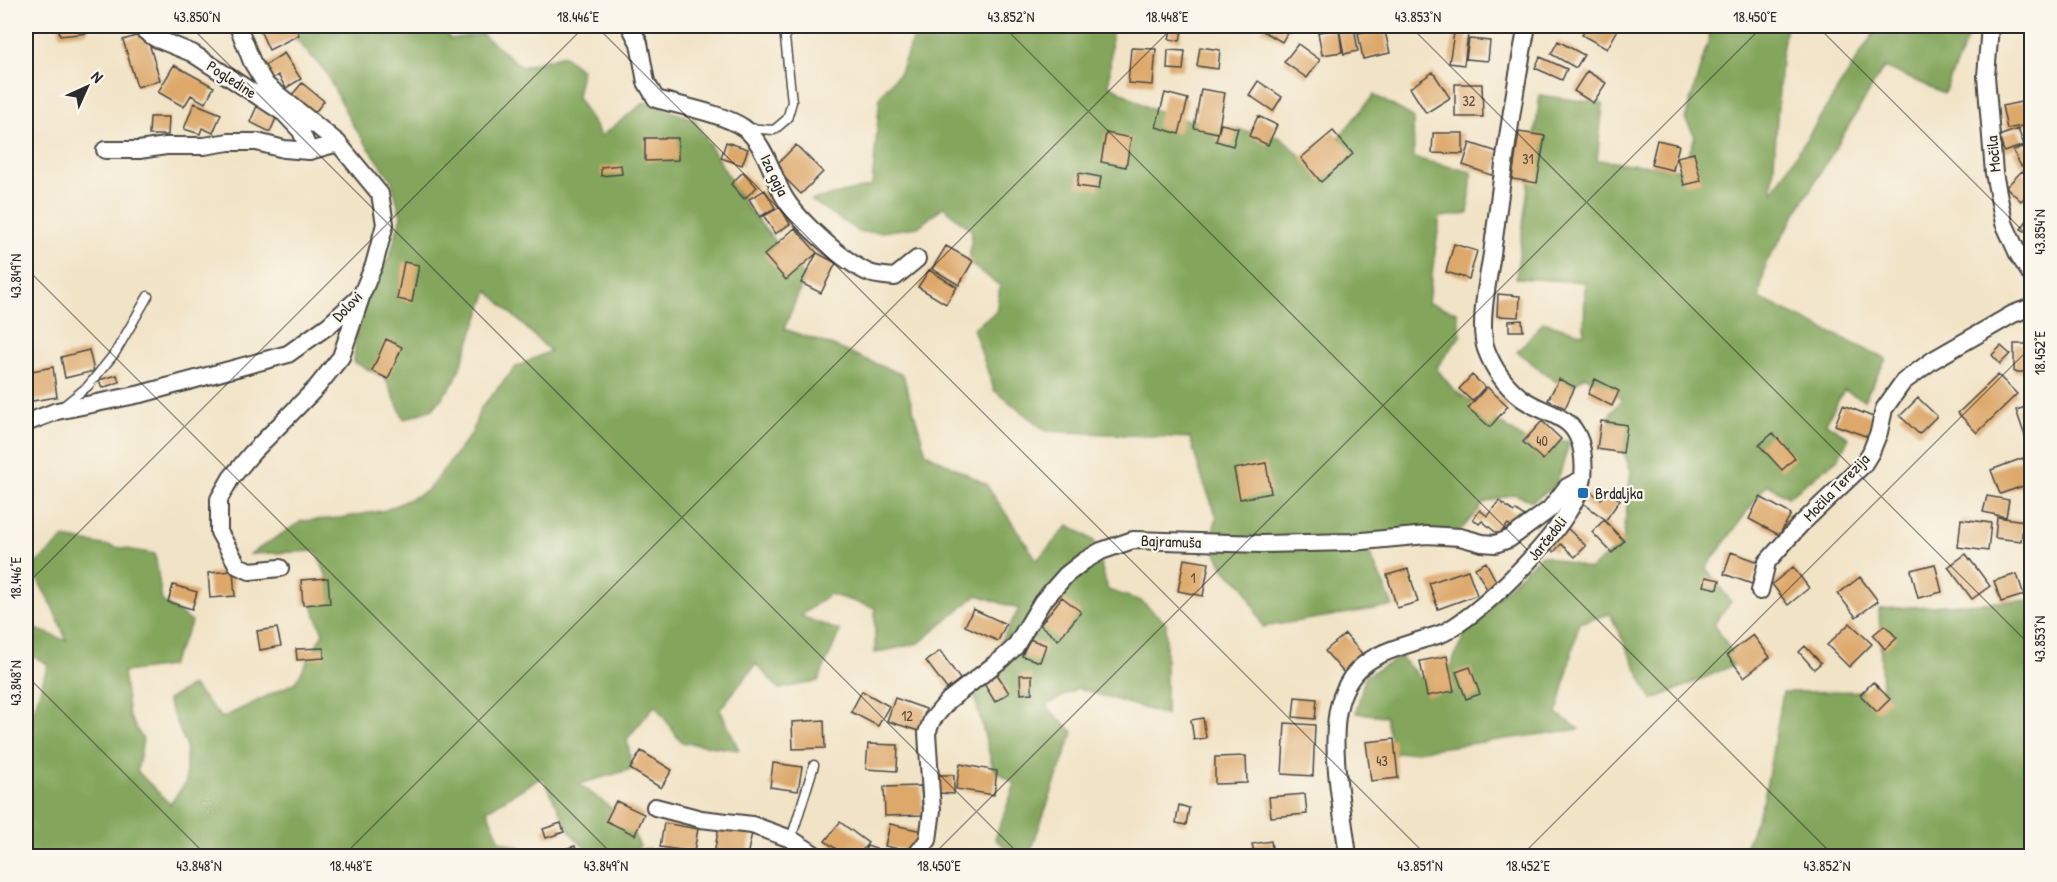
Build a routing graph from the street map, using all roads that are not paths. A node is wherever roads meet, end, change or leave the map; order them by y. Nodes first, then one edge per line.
1 (138, 26) edge
2 (238, 26) edge
3 (630, 26) edge
4 (786, 26) edge
5 (1527, 26) edge
6 (1990, 26) edge
7 (743, 127) junction
8 (338, 143) junction
9 (105, 150) dead end
10 (309, 151) junction
11 (917, 259) dead end
12 (2031, 276) edge
13 (148, 296) dead end
14 (361, 296) junction
15 (2031, 307) edge
16 (57, 411) junction
17 (26, 423) edge
18 (1582, 479) junction
19 (280, 568) dead end
20 (1760, 591) dead end
21 (814, 765) dead end
22 (655, 807) dead end
23 (791, 839) junction
24 (928, 840) junction
25 (817, 856) edge
26 (915, 856) edge
27 (934, 856) edge
28 (1348, 856) edge

1 - 10 street, Pogledine
2 - 8 street, Dolovi
3 - 7 street, Iza gaja
4 - 7 lane
5 - 18 street, Jarčedoli
6 - 12 street, Močila
7 - 11 street, Iza gaja
8 - 10 street
8 - 14 street, Dolovi
9 - 10 street
13 - 16 lane
14 - 16 street, Dolovi
14 - 19 street
15 - 20 street, Močila Terezija
16 - 17 street, Dolovi
18 - 24 street, Bajramuša
18 - 28 street, Jarčedoli
21 - 23 lane
22 - 23 street
23 - 25 street
24 - 26 street
24 - 27 street, Bajramuša

